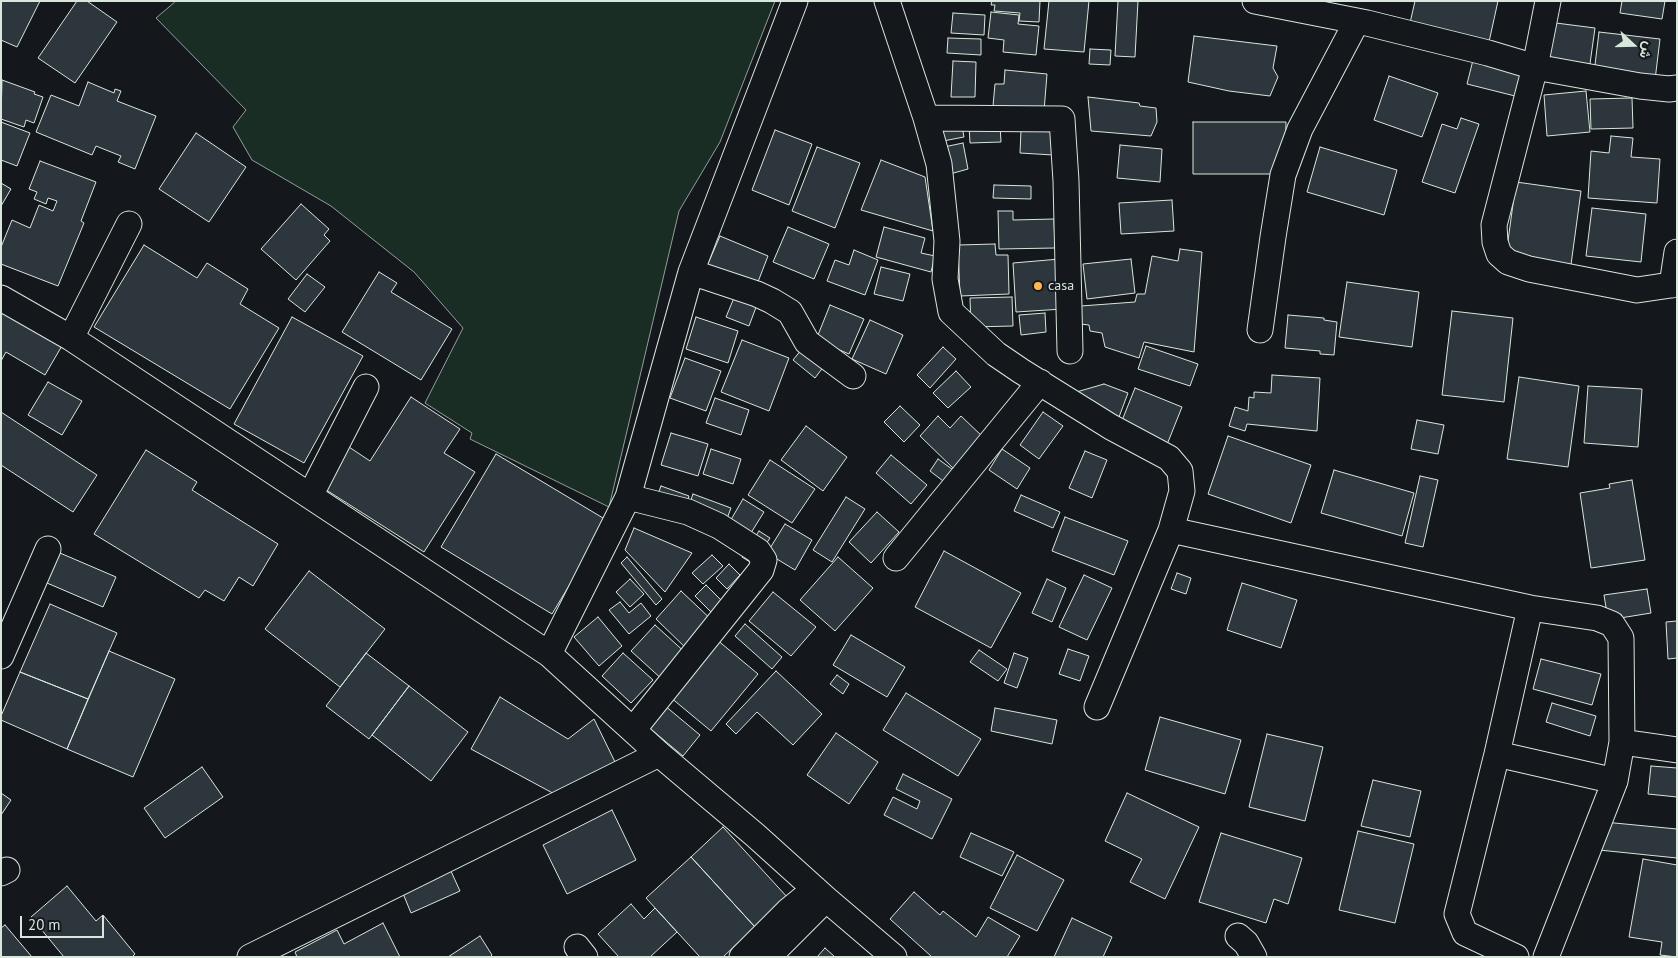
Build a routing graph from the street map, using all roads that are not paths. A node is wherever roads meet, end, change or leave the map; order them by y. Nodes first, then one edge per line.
1 (795, 1) edge
2 (887, 1) edge
3 (1255, 1) edge
4 (1548, 1) edge
5 (1357, 21) junction
6 (1535, 67) junction
7 (1677, 88) edge
8 (926, 118) junction
9 (129, 224) dead end
10 (1677, 252) edge
11 (692, 272) junction
12 (1675, 284) edge
13 (1, 298) edge
14 (1260, 330) dead end
15 (71, 338) junction
16 (1070, 351) dead end
17 (853, 376) dead end
18 (1040, 382) junction
19 (366, 387) dead end
20 (310, 496) junction
21 (628, 497) junction
22 (1171, 530) junction
23 (48, 549) dead end
24 (896, 558) dead end
25 (1530, 608) junction
26 (550, 654) junction
27 (1, 656) edge
28 (1097, 707) dead end
29 (633, 730) junction
30 (1622, 742) junction
31 (1677, 750) edge
32 (659, 754) junction
33 (1497, 754) junction
34 (1614, 780) junction
35 (821, 894) junction
36 (1238, 936) dead end
37 (250, 957) edge
38 (742, 957) edge
39 (768, 957) edge
40 (894, 957) edge
41 (1254, 957) edge
42 (1516, 957) edge
43 (1546, 957) edge

1 - 11 street
2 - 8 street
3 - 5 street
4 - 6 street
5 - 6 street
5 - 14 street
6 - 7 street
6 - 12 street
8 - 16 street
8 - 18 street
9 - 15 street
10 - 12 street
11 - 17 street
11 - 21 street
13 - 15 street
15 - 20 street
18 - 22 street
18 - 24 street
19 - 20 street
20 - 26 street
21 - 26 street
21 - 29 street
22 - 25 street
22 - 28 street
23 - 27 street
25 - 30 street
25 - 33 street
26 - 29 street
29 - 32 street
30 - 31 street
30 - 34 street
32 - 35 street
32 - 37 street
33 - 34 street
33 - 42 street
34 - 43 street
35 - 38 street
35 - 39 street
35 - 40 street
36 - 41 street

